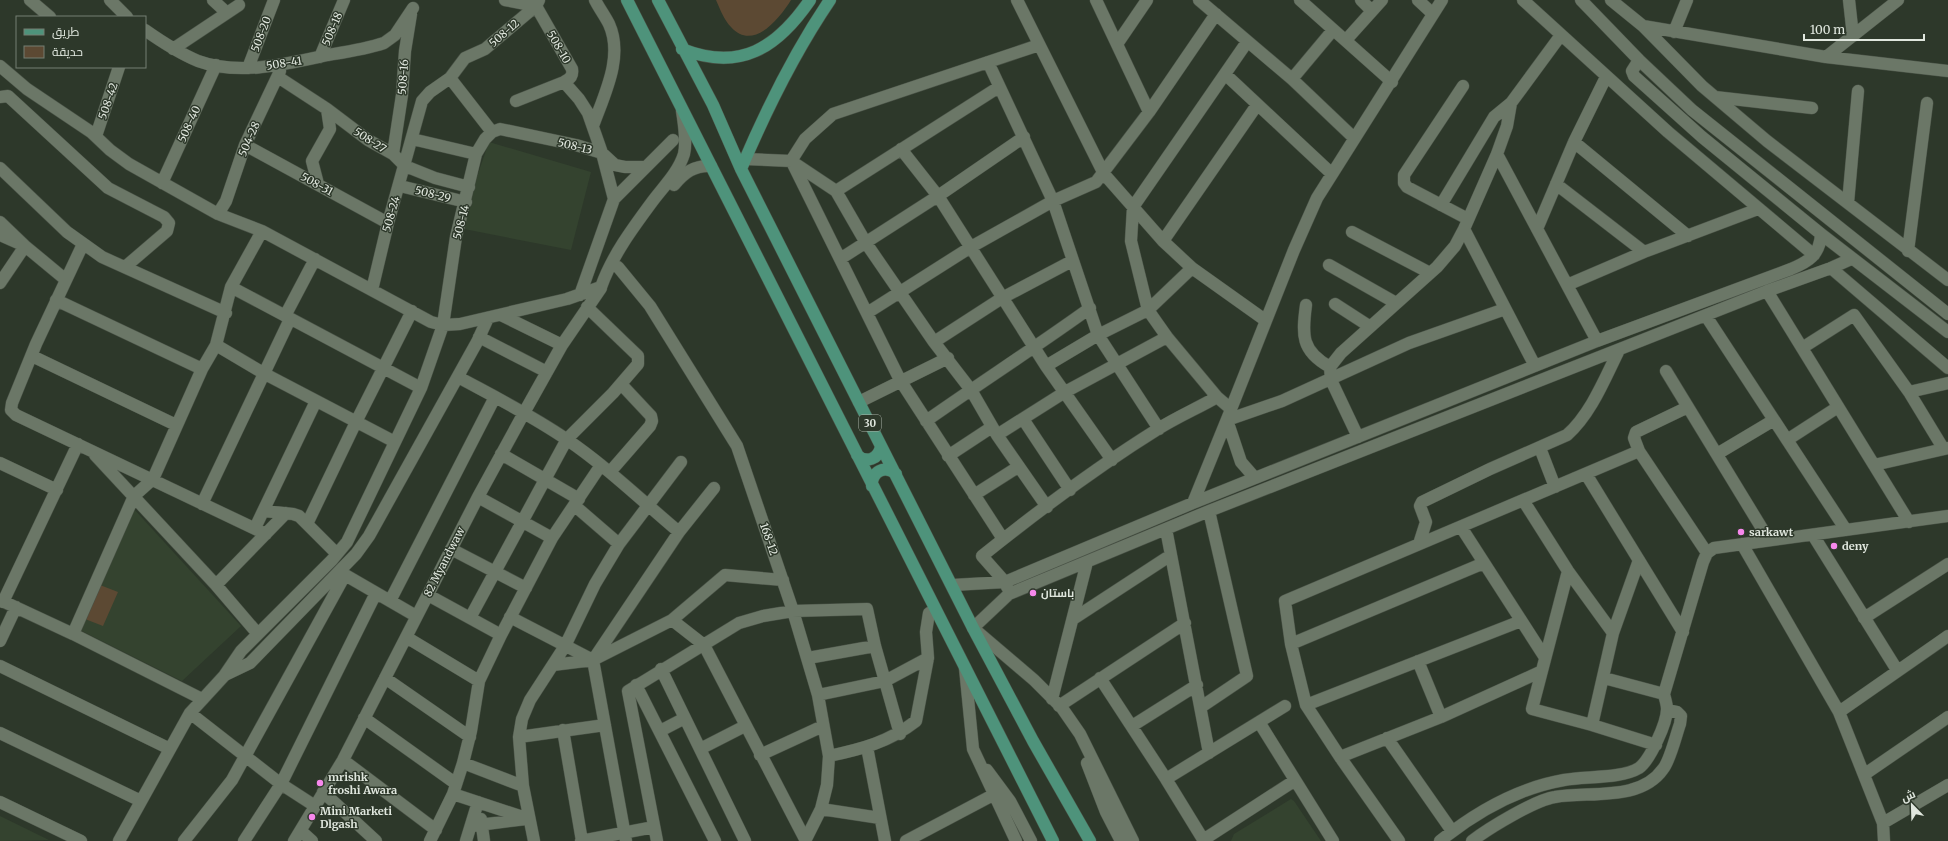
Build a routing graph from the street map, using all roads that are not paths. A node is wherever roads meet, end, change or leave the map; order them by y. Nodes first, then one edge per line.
1 (30, 0) edge
2 (110, 0) edge
3 (213, 0) edge
4 (274, 0) edge
5 (344, 0) edge
6 (505, 0) edge
7 (595, 0) edge
8 (627, 0) edge
9 (658, 0) edge
10 (810, 0) edge
11 (830, 0) edge
12 (1017, 0) edge
13 (1096, 0) edge
14 (1147, 0) edge
15 (1199, 0) edge
16 (1300, 0) edge
17 (1361, 0) edge
18 (1382, 0) edge
19 (1418, 0) edge
20 (1442, 0) edge
21 (1523, 0) edge
22 (1581, 0) edge
23 (1610, 0) edge
24 (1686, 0) edge
25 (1849, 0) edge
26 (1898, 0) edge
27 (537, 3) edge
28 (414, 4) edge
29 (240, 5) dead end
30 (1372, 11) junction
31 (227, 13) junction
32 (1216, 14) junction
33 (1433, 14) junction
34 (49, 16) edge
35 (126, 16) edge
36 (1643, 26) junction
37 (1333, 30) junction
38 (146, 31) edge
39 (1674, 32) junction
40 (1561, 35) junction
41 (1852, 36) junction
42 (1346, 40) junction
43 (1247, 42) junction
44 (1117, 44) junction
45 (1039, 45) junction
46 (173, 49) junction
47 (682, 49) junction
48 (320, 57) junction
49 (1826, 57) junction
50 (1639, 60) junction
51 (988, 62) junction
52 (216, 65) junction
53 (283, 65) junction
54 (0, 66) edge
55 (119, 68) edge
56 (248, 68) junction
57 (1948, 71) edge
58 (1225, 74) junction
59 (1606, 77) junction
60 (278, 78) junction
61 (450, 78) junction
62 (1292, 79) junction
63 (564, 82) junction
64 (1392, 82) junction
65 (1463, 86) dead end
66 (999, 87) junction
67 (1858, 91) dead end
68 (0, 97) edge
69 (1715, 97) junction
70 (516, 101) dead end
71 (1511, 103) junction
72 (1928, 103) dead end
73 (1257, 105) junction
74 (682, 107) junction
75 (1812, 108) dead end
76 (327, 110) junction
77 (1149, 112) junction
78 (1497, 113) junction
79 (1508, 121) junction
80 (593, 126) junction
81 (496, 130) junction
82 (96, 136) junction
83 (1024, 137) junction
84 (1354, 138) junction
85 (412, 139) junction
86 (673, 140) dead end
87 (1574, 142) junction
88 (245, 144) junction
89 (901, 149) junction
90 (602, 153) junction
91 (393, 154) junction
92 (476, 154) junction
93 (1497, 154) junction
94 (791, 161) junction
95 (743, 164) junction
96 (405, 166) junction
97 (711, 166) junction
98 (646, 167) junction
99 (0, 168) edge
100 (1104, 174) junction
101 (1332, 174) junction
102 (162, 182) junction
103 (318, 184) junction
104 (1556, 184) junction
105 (400, 186) junction
106 (468, 187) junction
107 (836, 191) junction
108 (938, 196) junction
109 (614, 199) junction
110 (1053, 201) junction
111 (466, 202) junction
112 (1848, 203) junction
113 (1441, 205) junction
114 (1133, 207) junction
115 (1758, 209) junction
116 (218, 214) junction
117 (0, 222) edge
118 (388, 223) junction
119 (1466, 224) junction
120 (1537, 230) junction
121 (262, 231) junction
122 (1352, 232) dead end
123 (1821, 234) junction
124 (0, 235) edge
125 (1688, 236) junction
126 (1163, 241) junction
127 (866, 243) junction
128 (83, 244) junction
129 (25, 246) junction
130 (971, 247) junction
131 (1908, 251) junction
132 (1644, 252) junction
133 (1814, 255) junction
134 (315, 259) junction
135 (840, 259) junction
136 (1851, 259) junction
137 (1072, 261) junction
138 (1329, 265) dead end
139 (125, 267) junction
140 (618, 267) junction
141 (1192, 268) junction
142 (1831, 268) junction
143 (1430, 273) junction
144 (66, 280) junction
145 (1948, 280) edge
146 (0, 283) edge
147 (1567, 285) junction
148 (601, 287) junction
149 (231, 288) junction
150 (372, 290) junction
151 (1767, 291) junction
152 (1730, 292) junction
153 (900, 293) junction
154 (580, 296) junction
155 (1002, 298) junction
156 (56, 300) junction
157 (1871, 302) junction
158 (1396, 303) junction
159 (1335, 304) dead end
160 (1736, 304) junction
161 (1306, 305) dead end
162 (587, 306) junction
163 (1090, 308) junction
164 (1505, 309) junction
165 (1148, 310) junction
166 (412, 311) junction
167 (226, 313) junction
168 (867, 313) junction
169 (1948, 314) edge
170 (501, 315) junction
171 (1854, 315) junction
172 (1706, 316) junction
173 (288, 318) junction
174 (488, 318) junction
175 (1266, 320) junction
176 (443, 326) junction
177 (1369, 326) junction
178 (1948, 332) edge
179 (1098, 334) junction
180 (479, 337) junction
181 (1167, 337) junction
182 (1597, 341) junction
183 (934, 342) junction
184 (216, 345) junction
185 (562, 345) junction
186 (1035, 348) junction
187 (1802, 348) junction
188 (1619, 350) junction
189 (1932, 354) junction
190 (1948, 354) edge
191 (32, 356) junction
192 (948, 358) junction
193 (1117, 364) junction
194 (1046, 366) junction
195 (1536, 366) junction
196 (1948, 368) edge
197 (202, 369) junction
198 (384, 369) junction
199 (1666, 371) dead end
200 (547, 372) junction
201 (265, 374) junction
202 (1330, 374) junction
203 (458, 377) junction
204 (900, 380) junction
205 (1948, 383) edge
206 (621, 384) junction
207 (421, 388) junction
208 (971, 390) junction
209 (1065, 392) junction
210 (1909, 392) junction
211 (495, 397) junction
212 (1217, 397) junction
213 (1459, 397) junction
214 (316, 400) junction
215 (859, 402) junction
216 (1688, 407) junction
217 (1838, 407) junction
218 (1465, 410) junction
219 (524, 411) junction
220 (1229, 415) junction
221 (1023, 419) junction
222 (1774, 420) junction
223 (356, 422) junction
224 (926, 422) junction
225 (176, 425) junction
226 (1159, 428) junction
227 (994, 431) junction
228 (1358, 437) junction
229 (567, 439) junction
230 (1787, 440) junction
231 (395, 442) junction
232 (78, 444) junction
233 (882, 446) junction
234 (1540, 448) junction
235 (1945, 448) edge
236 (90, 450) junction
237 (1639, 451) junction
238 (501, 454) junction
239 (1717, 454) junction
240 (857, 455) junction
241 (948, 456) junction
242 (1112, 460) junction
243 (681, 462) dead end
244 (0, 463) edge
245 (1874, 466) junction
246 (1018, 467) junction
247 (606, 469) junction
248 (896, 474) junction
249 (1586, 474) junction
250 (1256, 478) junction
251 (153, 479) junction
252 (545, 480) junction
253 (872, 486) junction
254 (1555, 486) junction
255 (714, 488) dead end
256 (56, 490) junction
257 (1070, 490) junction
258 (974, 495) junction
259 (134, 496) junction
260 (478, 497) junction
261 (1523, 500) junction
262 (577, 503) junction
263 (1193, 503) junction
264 (202, 504) junction
265 (647, 505) junction
266 (1046, 507) junction
267 (264, 511) junction
268 (1209, 511) junction
269 (286, 513) junction
270 (1946, 520) edge
271 (523, 522) junction
272 (1909, 522) junction
273 (307, 524) junction
274 (1460, 527) junction
275 (1166, 529) junction
276 (1846, 530) junction
277 (260, 531) junction
278 (679, 532) junction
279 (1813, 535) junction
280 (350, 536) junction
281 (552, 538) junction
282 (1003, 539) junction
283 (1769, 540) junction
284 (364, 544) junction
285 (619, 544) junction
286 (1419, 544) junction
287 (1742, 544) junction
288 (451, 549) junction
289 (1707, 553) junction
290 (337, 554) junction
291 (1171, 555) junction
292 (1639, 560) junction
293 (1086, 562) junction
294 (1484, 563) junction
295 (1948, 564) edge
296 (1568, 571) junction
297 (495, 572) junction
298 (342, 573) junction
299 (783, 580) junction
300 (1005, 582) junction
301 (216, 585) junction
302 (953, 585) junction
303 (526, 588) junction
304 (376, 593) junction
305 (1009, 594) junction
306 (428, 595) junction
307 (2, 601) edge
308 (390, 601) junction
309 (16, 607) junction
310 (935, 610) junction
311 (794, 611) junction
312 (416, 616) junction
313 (510, 617) junction
314 (470, 618) junction
315 (1864, 618) junction
316 (1073, 619) junction
317 (672, 620) junction
318 (1521, 621) junction
319 (1185, 623) junction
320 (974, 628) junction
321 (1683, 632) junction
322 (1613, 633) junction
323 (73, 634) junction
324 (258, 634) junction
325 (500, 635) junction
326 (1948, 636) edge
327 (406, 638) junction
328 (0, 641) edge
329 (1291, 644) junction
330 (704, 645) junction
331 (565, 646) junction
332 (875, 646) junction
333 (1544, 656) junction
334 (808, 658) junction
335 (928, 658) junction
336 (593, 660) junction
337 (1418, 661) junction
338 (552, 665) junction
339 (0, 666) edge
340 (964, 668) junction
341 (661, 669) junction
342 (1897, 670) junction
343 (1540, 672) junction
344 (224, 676) junction
345 (385, 678) junction
346 (1100, 678) junction
347 (1604, 678) junction
348 (479, 681) junction
349 (885, 681) junction
350 (636, 685) junction
351 (1197, 685) junction
352 (1664, 694) junction
353 (818, 695) junction
354 (202, 699) junction
355 (1056, 702) junction
356 (1306, 705) junction
357 (1285, 706) dead end
358 (1201, 707) junction
359 (1667, 710) junction
360 (1839, 712) junction
361 (190, 713) junction
362 (1441, 717) junction
363 (1948, 717) edge
364 (364, 718) junction
365 (685, 718) junction
366 (1069, 718) junction
367 (1259, 722) junction
368 (604, 725) junction
369 (1592, 725) junction
370 (745, 726) junction
371 (823, 726) junction
372 (1132, 726) junction
373 (563, 730) junction
374 (660, 731) junction
375 (0, 733) edge
376 (900, 734) junction
377 (470, 737) junction
378 (519, 737) junction
379 (1387, 738) junction
380 (1656, 745) junction
381 (867, 747) junction
382 (700, 748) junction
383 (170, 749) junction
384 (973, 749) junction
385 (1209, 753) junction
386 (760, 755) junction
387 (829, 756) junction
388 (245, 757) junction
389 (1340, 757) junction
390 (343, 760) junction
391 (463, 763) junction
392 (1865, 774) junction
393 (1166, 779) junction
394 (1562, 780) junction
395 (1294, 781) junction
396 (281, 784) junction
397 (524, 786) junction
398 (454, 788) junction
399 (1946, 790) edge
400 (323, 792) junction
401 (993, 795) junction
402 (1565, 795) junction
403 (141, 801) junction
404 (0, 802) edge
405 (478, 802) junction
406 (315, 806) junction
407 (821, 809) junction
408 (880, 818) junction
409 (529, 819) junction
410 (1883, 824) junction
411 (476, 826) junction
412 (654, 827) junction
413 (301, 830) junction
414 (436, 830) junction
415 (1452, 831) junction
416 (625, 837) edge
417 (1204, 840) edge
418 (81, 841) edge
419 (119, 841) edge
420 (184, 841) edge
421 (244, 841) edge
422 (294, 841) edge
423 (312, 841) edge
424 (376, 841) edge
425 (430, 841) edge
426 (466, 841) edge
427 (484, 841) edge
428 (534, 841) edge
429 (582, 841) edge
430 (657, 841) edge
431 (715, 841) edge
432 (746, 841) edge
433 (806, 841) edge
434 (885, 841) edge
435 (906, 841) edge
436 (1016, 841) edge
437 (1030, 841) edge
438 (1053, 841) edge
439 (1090, 841) edge
440 (1121, 841) edge
441 (1133, 841) edge
442 (1333, 841) edge
443 (1399, 841) edge
444 (1440, 841) edge
445 (1472, 841) edge
446 (1884, 841) edge

1 - 34 street
2 - 35 street
3 - 31 street
4 - 56 street, 508-20
5 - 48 street, 508-18
6 - 27 street
7 - 80 street
8 - 74 main road, 30
9 - 47 main road, 30
10 - 47 main road
11 - 95 main road
12 - 45 street
13 - 44 street
14 - 44 street
15 - 32 street
16 - 37 street
17 - 30 street
18 - 30 street
19 - 33 street
20 - 33 street
21 - 40 street
22 - 50 street
23 - 36 street
24 - 39 street
25 - 41 street
26 - 41 street
27 - 61 street, 508-12
27 - 63 street, 508-10
28 - 48 street, 508-41
28 - 91 street, 508-16
29 - 31 street
30 - 42 street
31 - 46 street
32 - 43 street
32 - 77 street
33 - 64 street
36 - 39 street
36 - 69 street
37 - 42 street
37 - 62 street
38 - 46 street, 508-41
39 - 49 street
40 - 59 street
40 - 71 street
41 - 49 street
42 - 64 street
43 - 58 street
43 - 62 street
44 - 77 street
45 - 51 street
45 - 100 street
46 - 52 street, 508-41
47 - 95 main road, 30
48 - 53 street, 508-41
49 - 57 street
50 - 123 street
50 - 169 street
51 - 66 street
51 - 94 street
52 - 56 street, 508-41
52 - 102 street, 508-40
53 - 56 street, 508-41
53 - 60 street, 504-28
54 - 82 street
55 - 82 street, 508-42
58 - 73 street
58 - 114 street
59 - 87 street
59 - 115 street
60 - 76 street, 508-27
60 - 88 street, 504-28
61 - 81 street
61 - 85 street, 508-12
62 - 84 street
63 - 70 street, 508-10
63 - 80 street
64 - 84 street
65 - 113 street
66 - 83 street
66 - 89 street
67 - 112 street
68 - 139 street
69 - 75 street
69 - 112 street
71 - 78 street
71 - 79 street
72 - 131 street
73 - 101 street
73 - 126 street
74 - 97 main road, 30
74 - 148 street
76 - 91 street, 508-27
76 - 103 street
77 - 100 street
78 - 79 street
78 - 113 street
79 - 93 street
80 - 90 street
81 - 90 street, 508-13
81 - 92 street, 508-14
82 - 102 street
83 - 108 street
83 - 110 street
84 - 101 street
85 - 92 street
85 - 96 street, 508-24
86 - 98 street
87 - 104 street
87 - 125 street
88 - 103 street, 508-31
88 - 116 street, 504-28
89 - 107 street
89 - 108 street
90 - 98 street, 508-13
90 - 109 street
91 - 96 street, 508-27
92 - 106 street, 508-14
93 - 119 street
93 - 120 street
94 - 95 street
94 - 107 street
94 - 135 street
95 - 215 main road, 30
96 - 105 street, 508-24
96 - 106 street, 508-27
97 - 140 street
97 - 240 main road, 30
98 - 109 street
99 - 128 street
100 - 110 street
100 - 114 street
101 - 175 street
102 - 116 street
103 - 118 street, 508-31
104 - 120 street
104 - 132 street
105 - 111 street, 508-29
105 - 118 street, 508-24
106 - 111 street, 508-14
107 - 127 street
108 - 127 street
108 - 130 street
109 - 154 street
110 - 130 street
110 - 137 street
111 - 176 street, 508-14
112 - 131 street
113 - 119 street
114 - 126 street
114 - 165 street
115 - 125 street
115 - 133 street
116 - 121 street
117 - 129 street
118 - 150 street, 508-24
119 - 143 street
119 - 164 street
120 - 147 street
121 - 134 street
121 - 149 street
122 - 143 street
123 - 133 street
123 - 136 street
124 - 129 street
125 - 132 street
126 - 141 street
127 - 135 street
127 - 153 street
128 - 139 street
128 - 144 street
129 - 144 street
129 - 146 street
130 - 153 street
130 - 155 street
131 - 145 street
132 - 147 street
133 - 152 street
134 - 150 street
134 - 173 street
135 - 168 street
136 - 142 street
136 - 178 street
137 - 155 street
137 - 163 street
138 - 158 street
139 - 167 street
140 - 148 street
140 - 299 street, 168-12
141 - 165 street
141 - 175 street
142 - 151 street
142 - 157 street
143 - 158 street
144 - 156 street
147 - 182 street
148 - 154 street
148 - 162 street, 82 Myandwaw
149 - 167 street
149 - 173 street
150 - 166 street
151 - 160 street
151 - 187 street
152 - 160 street
152 - 182 street
153 - 168 street
153 - 183 street
154 - 170 street
155 - 183 street
155 - 186 street
156 - 191 street
156 - 197 street
157 - 171 street
157 - 189 street
158 - 177 street
159 - 177 street
160 - 172 street
161 - 202 street
162 - 185 street, 82 Myandwaw
162 - 206 street
163 - 179 street
163 - 186 street
164 - 195 street
164 - 202 street
165 - 179 street
165 - 181 street
166 - 176 street
166 - 198 street
167 - 184 street
168 - 204 street
170 - 174 street
170 - 185 street
171 - 187 street
171 - 210 street
172 - 188 street
172 - 222 street
173 - 198 street
173 - 201 street
174 - 176 street
174 - 180 street
175 - 220 street
176 - 207 street, 508-14
177 - 202 street
179 - 193 street
179 - 194 street
180 - 200 street
180 - 203 street
181 - 193 street
181 - 212 street
182 - 195 street
183 - 192 street
184 - 197 street
184 - 201 street
185 - 200 street, 82 Myandwaw
186 - 194 street
186 - 208 street
187 - 217 street
188 - 218 street
188 - 234 street
189 - 190 street
189 - 196 street
191 - 225 street
191 - 232 street
192 - 204 street
192 - 208 street
193 - 209 street
193 - 226 street
194 - 209 street
195 - 213 street
197 - 225 street
198 - 207 street
198 - 223 street
199 - 216 street
200 - 219 street, 82 Myandwaw
201 - 214 street
201 - 264 street
202 - 220 street
202 - 228 street
203 - 211 street
203 - 284 street
204 - 215 street
204 - 224 street
205 - 210 street
206 - 229 street
206 - 247 street
207 - 231 street, 508-14
208 - 224 street
208 - 227 street
209 - 221 street
209 - 242 street
210 - 235 street
211 - 219 street
211 - 308 street
212 - 220 street
212 - 226 street
213 - 218 street
213 - 228 street
214 - 223 street
214 - 267 street
215 - 233 main road, 30
216 - 237 street
216 - 239 street
217 - 230 street
217 - 245 street
218 - 268 street
219 - 229 street
219 - 238 street, 82 Myandwaw
220 - 250 street
220 - 263 street
221 - 227 street
221 - 257 street
222 - 230 street
222 - 239 street
223 - 231 street
223 - 273 street
224 - 241 street
225 - 251 street
226 - 242 street
227 - 241 street
227 - 246 street
228 - 250 street
229 - 247 street
229 - 252 street
230 - 276 street
231 - 280 street, 508-14
232 - 236 street
232 - 256 street
233 - 240 main road
233 - 248 main road, 30
234 - 254 street
234 - 286 street
235 - 245 street
236 - 251 street
236 - 259 street
237 - 249 street
237 - 289 street
238 - 252 street
238 - 260 street, 82 Myandwaw
239 - 283 street
240 - 253 main road, 30
241 - 258 street
242 - 257 street
243 - 265 street
244 - 256 street
245 - 272 street
246 - 258 street
246 - 266 street
247 - 262 street
247 - 265 street
248 - 253 main road
248 - 302 main road, 30
249 - 254 street
249 - 292 street
250 - 263 street
251 - 259 street
251 - 264 street
252 - 262 street
252 - 271 street
253 - 310 main road, 30
254 - 261 street
255 - 278 street
256 - 307 street
257 - 266 street
258 - 282 street
259 - 301 street
259 - 323 street
260 - 271 street
260 - 288 street, 82 Myandwaw
261 - 274 street
261 - 296 street
262 - 281 street
262 - 285 street
263 - 300 street
264 - 277 street
265 - 278 street
265 - 285 street
266 - 282 street
267 - 269 street
267 - 277 street
268 - 275 street
268 - 358 street
269 - 273 street
269 - 277 street
270 - 272 street
271 - 281 street
271 - 297 street
272 - 276 street
273 - 290 street
274 - 286 street
274 - 294 street
275 - 291 street
275 - 293 street
276 - 279 street
277 - 301 street
278 - 336 street
279 - 283 street
279 - 315 street
280 - 284 street
280 - 290 street, 508-14
281 - 303 street
282 - 300 street
283 - 287 street
284 - 298 street
285 - 331 street
286 - 329 street
287 - 289 street
287 - 360 street
288 - 297 street
288 - 306 street, 82 Myandwaw
289 - 321 street
290 - 324 street, 508-14
291 - 316 street
291 - 319 street
292 - 321 street
292 - 322 street
293 - 305 street
293 - 316 street
294 - 318 street
294 - 329 street
295 - 315 street
296 - 322 street
296 - 333 street
297 - 303 street
297 - 314 street
298 - 304 street
298 - 344 street
298 - 388 street
299 - 311 street, 168-12
299 - 317 street
300 - 302 street
300 - 305 street
301 - 324 street
302 - 320 main road, 30
303 - 313 street
304 - 308 street
304 - 396 street
305 - 320 street
306 - 312 street, 82 Myandwaw
306 - 314 street
307 - 309 street
308 - 312 street
309 - 323 street
309 - 328 street
310 - 335 street
310 - 340 main road, 30
311 - 330 street
311 - 332 street
311 - 334 street, 168-12
312 - 327 street, 82 Myandwaw
313 - 325 street
313 - 331 street
314 - 325 street
315 - 342 street
316 - 355 street
317 - 330 street
317 - 336 street
318 - 333 street
318 - 337 street
319 - 346 street
319 - 351 street
320 - 355 street
320 - 439 main road, 30
321 - 352 street
322 - 347 street
323 - 354 street
324 - 344 street, 508-14
325 - 348 street
326 - 342 street
327 - 345 street, 82 Myandwaw
327 - 348 street
329 - 356 street
330 - 341 street
330 - 370 street
331 - 336 street
331 - 338 street
332 - 334 street
332 - 349 street
333 - 343 street
334 - 353 street, 168-12
335 - 349 street
335 - 376 street
336 - 338 street
336 - 368 street
337 - 356 street
337 - 362 street
338 - 378 street
339 - 383 street
340 - 384 street
340 - 438 main road, 30
341 - 350 street
341 - 365 street
342 - 360 street
343 - 362 street
343 - 369 street
344 - 354 street
345 - 364 street, 82 Myandwaw
345 - 377 street
346 - 355 street
346 - 372 street
347 - 352 street
347 - 369 street
348 - 377 street
349 - 353 street
349 - 376 street
350 - 374 street
350 - 412 street
351 - 358 street
351 - 372 street
352 - 359 street
353 - 371 street, 168-12
354 - 361 street
355 - 366 street
356 - 389 street
357 - 367 street
358 - 385 street
359 - 380 street
359 - 402 street
360 - 392 street
361 - 383 street
361 - 388 street
362 - 379 street
363 - 392 street
364 - 390 street, 82 Myandwaw
364 - 398 street
365 - 374 street
365 - 382 street
366 - 440 street
366 - 441 street
367 - 385 street
367 - 395 street
368 - 373 street
368 - 416 street
369 - 380 street
370 - 382 street
370 - 386 street
371 - 386 street
371 - 387 street, 168-12
372 - 393 street
373 - 378 street
373 - 429 street
374 - 431 street
375 - 403 street
376 - 381 street
377 - 391 street
378 - 397 street
379 - 389 street
379 - 415 street
380 - 394 street
381 - 387 street
381 - 408 street
382 - 432 street
383 - 403 street
384 - 401 street
384 - 437 street
385 - 393 street
386 - 433 street
387 - 407 street, 168-12
388 - 396 street
388 - 420 street
389 - 443 street
390 - 400 street, 82 Myandwaw
390 - 414 street
391 - 397 street
391 - 398 street
392 - 410 street
393 - 417 street
394 - 402 street
394 - 415 street
395 - 417 street
395 - 442 street
396 - 406 street
396 - 421 street
397 - 409 street
398 - 405 street
398 - 414 street
399 - 410 street
400 - 406 street, 82 Myandwaw
400 - 424 street
401 - 435 street
401 - 436 street
402 - 445 street
403 - 419 street
404 - 418 street
405 - 409 street
405 - 411 street
406 - 413 street, 82 Myandwaw
407 - 408 street
407 - 433 street, 168-12
408 - 434 street
409 - 411 street
409 - 428 street
410 - 446 street
411 - 426 street
411 - 427 street
412 - 416 street
412 - 430 street
413 - 422 street, 82 Myandwaw
413 - 423 street
414 - 425 street
415 - 444 street
416 - 429 street

